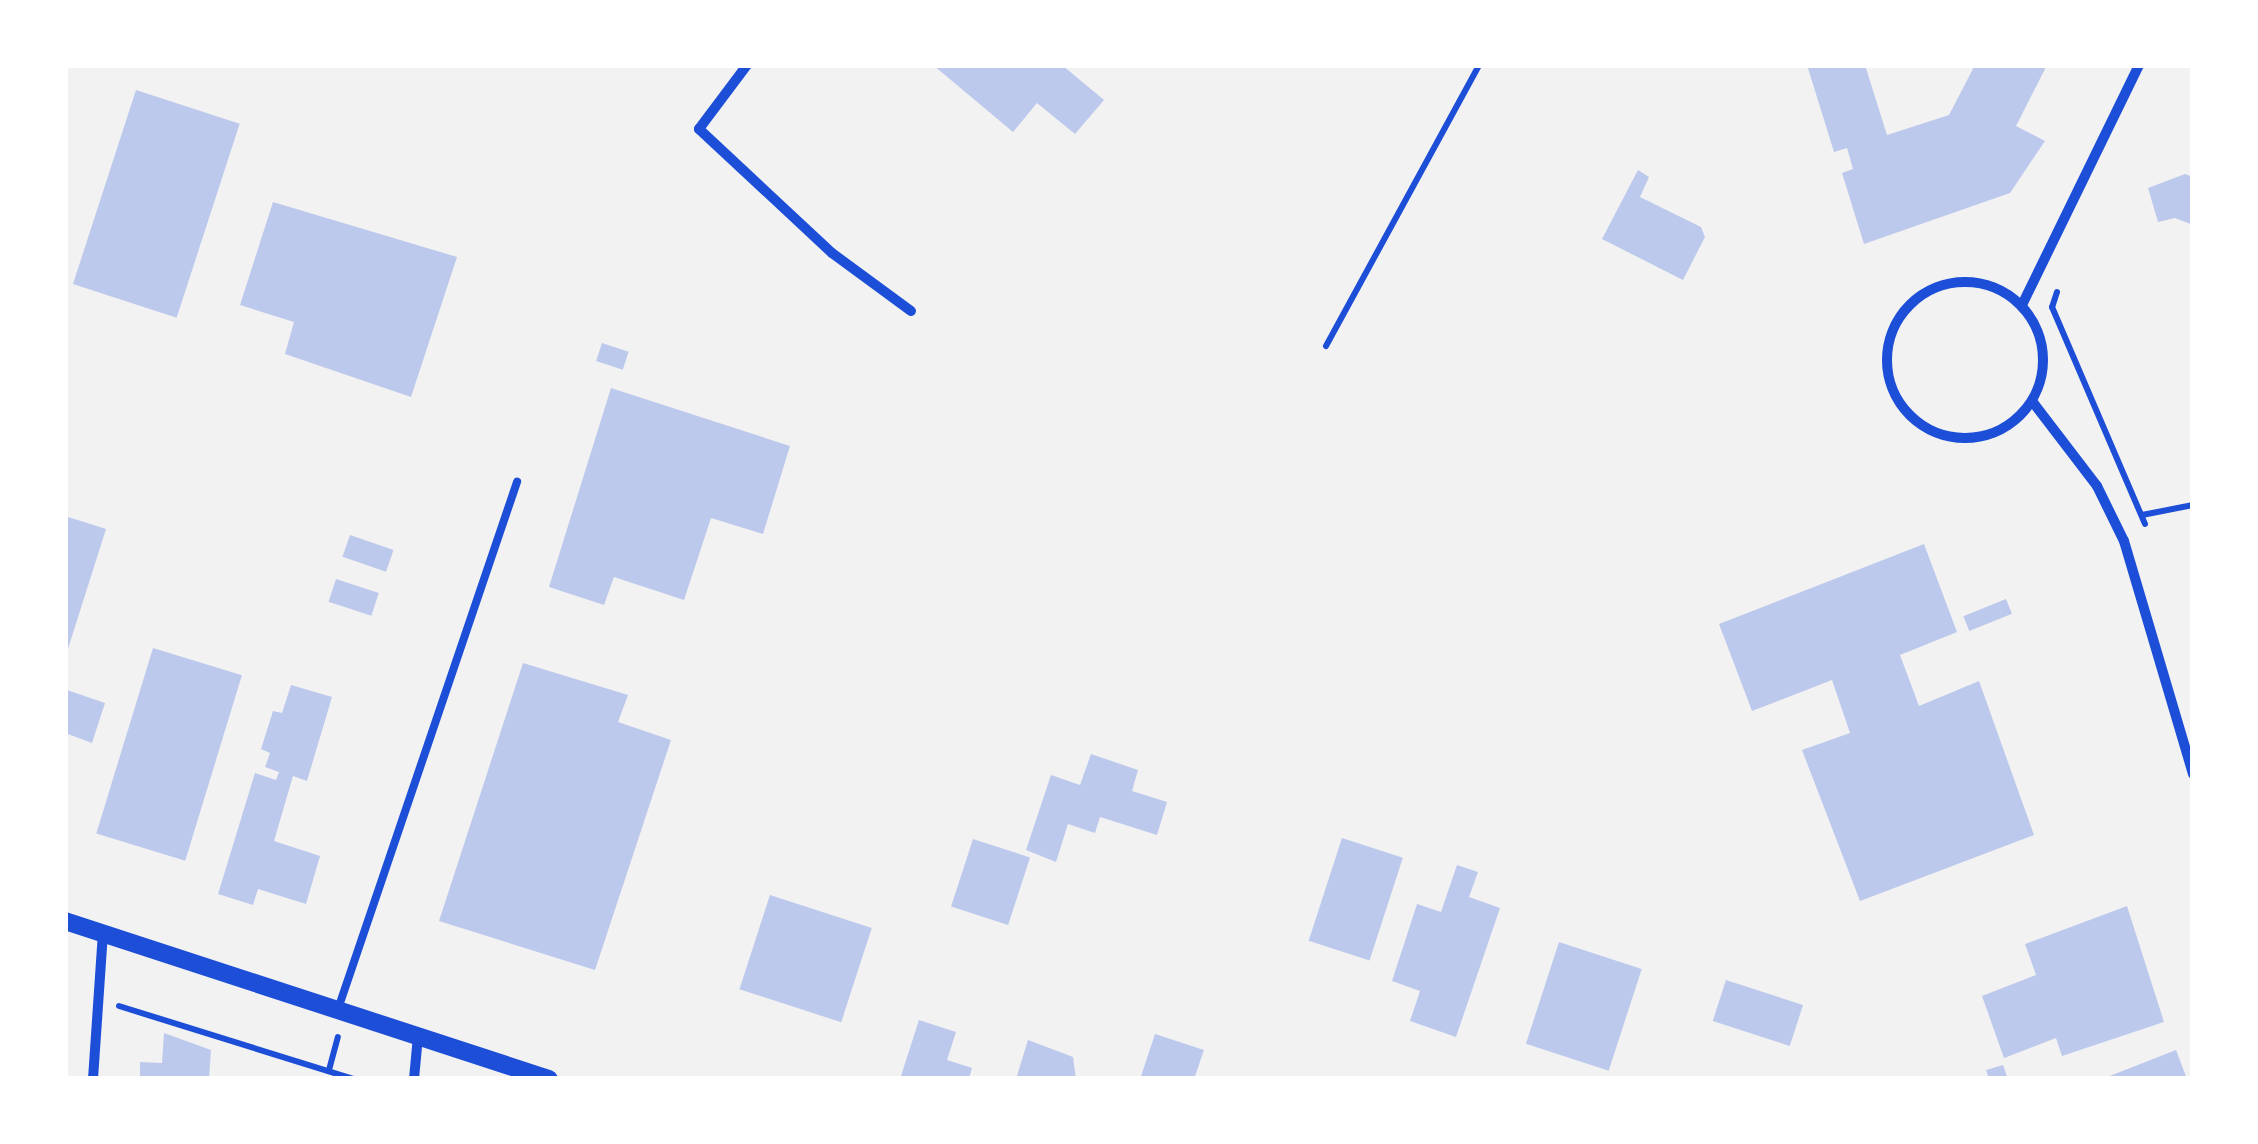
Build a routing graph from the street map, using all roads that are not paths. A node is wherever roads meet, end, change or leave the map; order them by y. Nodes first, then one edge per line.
1 (748, 65) edge
2 (2140, 65) edge
3 (2022, 305) junction
4 (911, 311) dead end
5 (2032, 401) junction
6 (517, 482) dead end
7 (2193, 774) edge
8 (65, 921) edge
9 (104, 934) junction
10 (338, 1009) junction
11 (418, 1036) junction
12 (93, 1079) edge
13 (414, 1079) edge
14 (549, 1079) edge

1 - 4 street
2 - 3 street
3 - 5 street
3 - 5 street
5 - 7 street
6 - 10 lane
8 - 9 street
9 - 10 street
9 - 12 street
10 - 11 street
11 - 13 street
11 - 14 street

